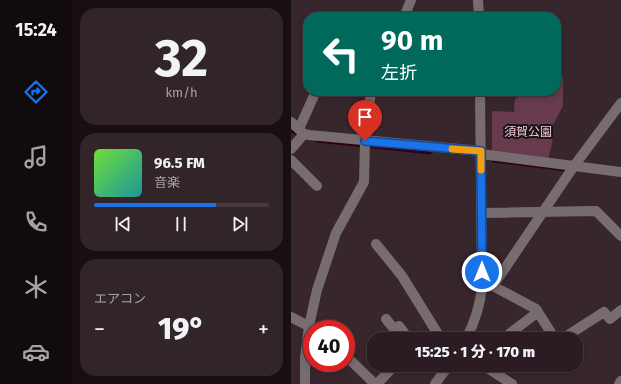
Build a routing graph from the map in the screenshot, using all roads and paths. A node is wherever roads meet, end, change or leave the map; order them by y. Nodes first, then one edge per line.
1 (411, 0) edge
2 (478, 0) edge
3 (406, 12) edge
4 (479, 12) edge
5 (314, 96) edge
6 (370, 96) edge
7 (480, 96) edge
8 (621, 103) edge
9 (299, 131) edge
10 (365, 144) junction
11 (291, 149) edge
12 (481, 153) junction
13 (291, 160) edge
14 (573, 166) junction
15 (621, 172) edge
16 (317, 186) dead end
17 (544, 212) junction
18 (481, 213) junction
19 (621, 236) edge
20 (376, 244) dead end
21 (493, 286) junction
22 (482, 287) junction
23 (621, 310) edge
24 (538, 312) junction
25 (291, 317) edge
26 (386, 319) dead end
27 (313, 320) edge
28 (303, 323) edge
29 (404, 332) edge
30 (437, 332) edge
31 (470, 332) edge
32 (512, 332) edge
33 (551, 332) edge
34 (573, 332) edge
35 (355, 364) edge
36 (305, 372) edge
37 (388, 372) edge
38 (444, 372) edge
39 (494, 372) edge
40 (621, 381) edge
41 (305, 384) edge
42 (376, 384) edge
43 (435, 384) edge
44 (512, 384) edge
45 (619, 384) edge

1 - 3 street
2 - 4 street
5 - 9 street
6 - 10 street
7 - 12 street
8 - 14 street
9 - 10 street
9 - 11 street
10 - 12 street
10 - 27 street
12 - 14 street
12 - 18 street
13 - 16 street
14 - 15 street
14 - 17 street
17 - 18 street
17 - 19 street
17 - 21 street
18 - 22 street
20 - 30 street
21 - 22 street
21 - 24 street
22 - 31 street
23 - 34 street
24 - 32 street
24 - 33 street
25 - 28 street
26 - 29 street
35 - 42 street
36 - 41 street
37 - 42 street
38 - 43 street
39 - 44 street
40 - 45 street

